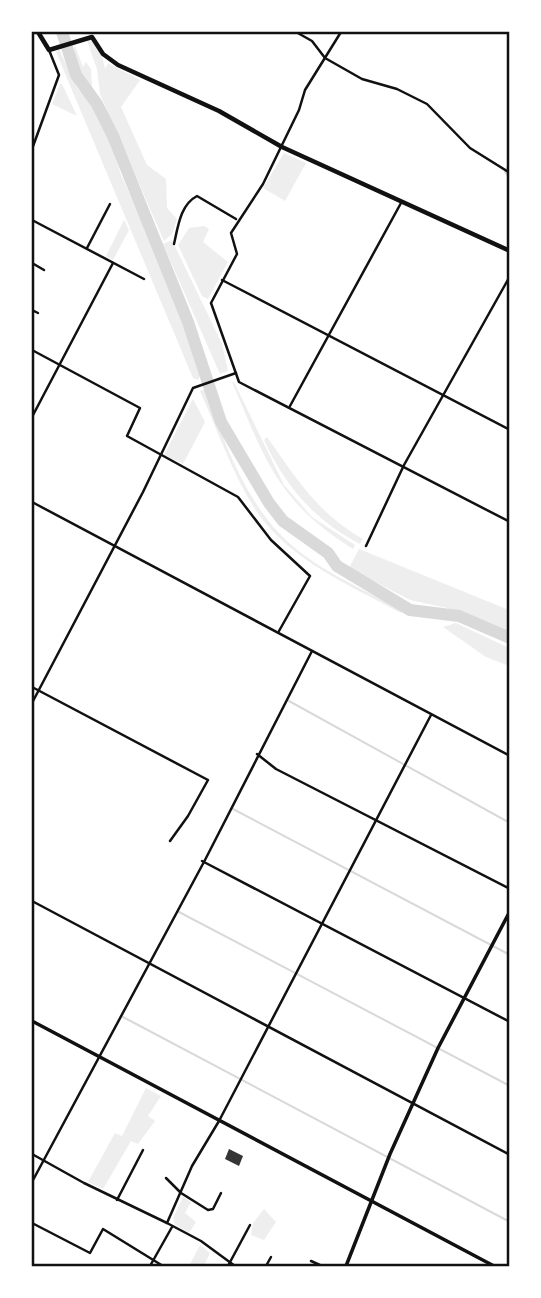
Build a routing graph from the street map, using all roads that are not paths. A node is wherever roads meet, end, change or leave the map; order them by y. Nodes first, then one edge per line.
1 (38, 32) edge
2 (296, 32) edge
3 (341, 32) edge
4 (90, 35) edge
5 (51, 50) junction
6 (326, 58) junction
7 (282, 147) junction
8 (32, 149) edge
9 (509, 173) edge
10 (402, 200) junction
11 (110, 204) dead end
12 (32, 219) edge
13 (237, 220) junction
14 (174, 244) dead end
15 (87, 248) junction
16 (509, 251) edge
17 (32, 263) edge
18 (113, 263) junction
19 (44, 270) dead end
20 (509, 275) edge
21 (145, 279) dead end
22 (222, 280) junction
23 (32, 310) edge
24 (38, 313) dead end
25 (328, 334) junction
26 (32, 350) edge
27 (60, 364) junction
28 (236, 373) junction
29 (444, 397) junction
30 (290, 406) junction
31 (32, 416) edge
32 (509, 430) edge
33 (161, 456) junction
34 (404, 465) junction
35 (32, 502) edge
36 (509, 522) edge
37 (116, 545) junction
38 (366, 546) dead end
39 (279, 632) junction
40 (312, 652) junction
41 (32, 687) edge
42 (38, 691) junction
43 (32, 704) edge
44 (431, 715) junction
45 (257, 754) junction
46 (509, 756) edge
47 (377, 819) junction
48 (170, 841) dead end
49 (202, 861) junction
50 (509, 889) edge
51 (32, 901) edge
52 (509, 911) edge
53 (323, 922) junction
54 (148, 963) junction
55 (465, 998) junction
56 (32, 1021) edge
57 (509, 1021) edge
58 (267, 1026) junction
59 (99, 1056) junction
60 (413, 1104) junction
61 (219, 1121) junction
62 (143, 1150) dead end
63 (32, 1154) edge
64 (509, 1155) edge
65 (43, 1160) junction
66 (166, 1178) dead end
67 (32, 1182) edge
68 (181, 1193) junction
69 (220, 1194) dead end
70 (117, 1200) junction
71 (371, 1202) junction
72 (32, 1223) edge
73 (167, 1223) junction
74 (250, 1224) dead end
75 (172, 1227) junction
76 (271, 1257) dead end
77 (153, 1261) junction
78 (311, 1261) dead end
79 (229, 1264) junction
80 (150, 1266) edge
81 (163, 1266) edge
82 (234, 1266) edge
83 (266, 1266) edge
84 (322, 1266) edge
85 (346, 1266) edge
86 (494, 1266) edge

1 - 5 main road
2 - 6 street
3 - 6 street
4 - 5 main road
4 - 7 main road
5 - 8 street
6 - 7 street
6 - 9 street
7 - 10 main road
7 - 13 street
10 - 16 main road
10 - 25 street
11 - 15 street
12 - 15 street
13 - 14 street
13 - 22 street
15 - 18 street
17 - 19 street
18 - 21 street
18 - 27 street
20 - 29 street
22 - 25 street
22 - 28 street
23 - 24 street
25 - 29 street
25 - 30 street
26 - 27 street
27 - 31 street
27 - 33 street
28 - 30 street
28 - 33 street
29 - 32 street
29 - 34 street
30 - 34 street
33 - 37 street
33 - 39 street
34 - 36 street
34 - 38 street
35 - 37 street
37 - 39 street
37 - 42 street
39 - 40 street
40 - 44 street
40 - 45 street
41 - 42 street
42 - 43 street
42 - 48 street
44 - 46 street
44 - 47 street
45 - 47 street
45 - 49 street
47 - 50 street
47 - 53 street
49 - 53 street
49 - 54 street
51 - 54 street
52 - 55 street
53 - 55 street
53 - 58 street
54 - 58 street
54 - 59 street
55 - 57 street
55 - 60 street
56 - 59 street
58 - 60 street
58 - 61 street
59 - 61 street
59 - 65 street
60 - 64 street
60 - 71 street
61 - 68 street
61 - 71 street
62 - 70 street
63 - 65 street
65 - 67 street
65 - 70 street
66 - 68 street
68 - 69 street
68 - 73 street
70 - 73 street
71 - 85 street
71 - 86 street
72 - 77 street
73 - 75 street
74 - 79 street
75 - 77 street
75 - 79 street
76 - 83 street
77 - 80 street
77 - 81 street
78 - 84 street
79 - 82 street

